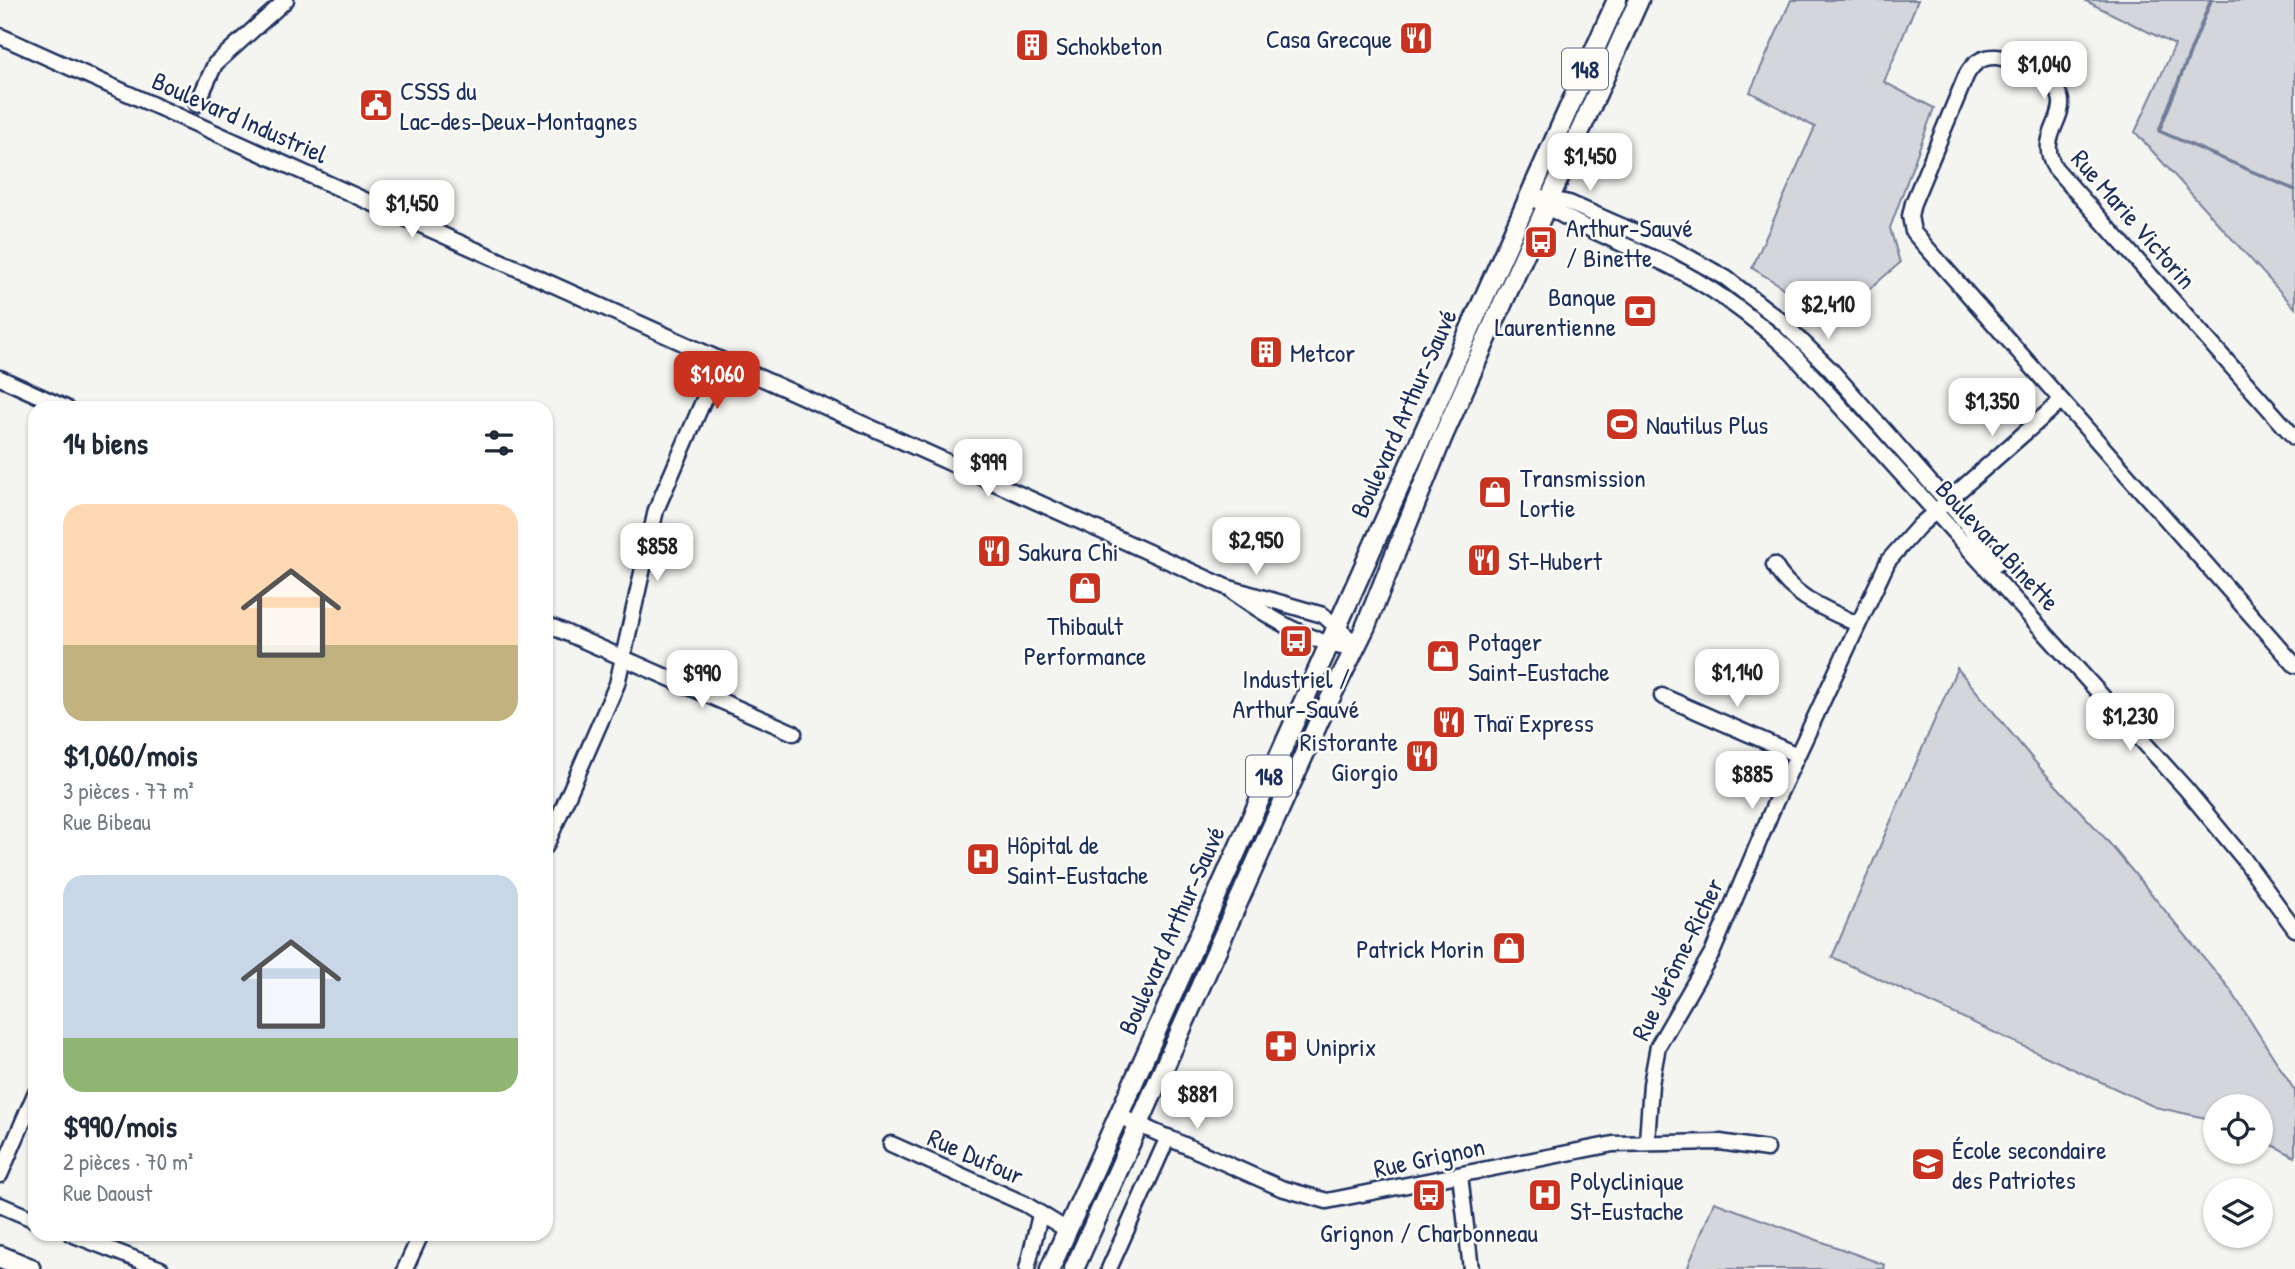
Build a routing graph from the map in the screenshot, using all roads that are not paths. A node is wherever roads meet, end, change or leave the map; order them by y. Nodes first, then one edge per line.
1 (286, 0) edge
2 (1616, 0) edge
3 (1639, 0) edge
4 (0, 36) edge
5 (197, 104) dead end
6 (1529, 195) junction
7 (1555, 205) junction
8 (721, 360) junction
9 (0, 378) edge
10 (51, 401) edge
11 (2061, 401) junction
12 (2295, 438) edge
13 (1947, 501) junction
14 (1933, 513) junction
15 (1774, 565) dead end
16 (1226, 587) junction
17 (1336, 624) junction
18 (1857, 624) junction
19 (553, 627) edge
20 (1328, 644) junction
21 (1355, 647) junction
22 (623, 657) junction
23 (2293, 657) edge
24 (1662, 696) dead end
25 (794, 733) dead end
26 (1797, 755) junction
27 (553, 830) edge
28 (2295, 915) edge
29 (2295, 929) edge
30 (28, 1110) edge
31 (1117, 1115) junction
32 (1140, 1125) junction
33 (1168, 1137) junction
34 (1647, 1141) junction
35 (891, 1144) dead end
36 (1767, 1149) dead end
37 (0, 1175) edge
38 (1460, 1175) junction
39 (0, 1205) edge
40 (1040, 1215) junction
41 (28, 1217) edge
42 (1066, 1230) junction
43 (89, 1241) edge
44 (418, 1241) edge
45 (0, 1257) edge
46 (29, 1269) edge
47 (161, 1269) edge
48 (405, 1269) edge
49 (1027, 1269) edge
50 (1050, 1269) edge
51 (1074, 1269) edge
52 (1109, 1269) edge
53 (1471, 1269) edge

1 - 5 street
2 - 6 main road, Boulevard Arthur-Sauvé / 148
3 - 7 main road, Boulevard Arthur-Sauvé / 148
4 - 8 street, Boulevard Industriel
6 - 7 street, Boulevard Binette
6 - 17 main road, Boulevard Arthur-Sauvé / 148
7 - 13 street, Boulevard Binette
7 - 14 street, Boulevard Binette
7 - 21 main road, Boulevard Arthur-Sauvé / 148
8 - 16 street, Boulevard Industriel
8 - 22 street
9 - 10 street
11 - 12 street, Rue Marie Victorin
11 - 13 street, Rue Jérôme-Richer
11 - 23 street, Rue Marie Victorin
13 - 14 street, Rue Jérôme-Richer
13 - 28 street, Boulevard Binette
14 - 18 street, Rue Jérôme-Richer
14 - 29 street, Boulevard Binette
15 - 18 street
16 - 17 street, Boulevard Industriel
16 - 20 street, Boulevard Industriel
17 - 20 main road, Boulevard Arthur-Sauvé / 148
17 - 21 street, Boulevard Industriel
18 - 26 street, Rue Jérôme-Richer
19 - 22 street
20 - 21 street, Boulevard Industriel
20 - 31 main road, Boulevard Arthur-Sauvé / 148
21 - 32 main road, Boulevard Arthur-Sauvé / 148
22 - 25 street
22 - 27 street
24 - 26 street
26 - 34 street, Rue Jérôme-Richer
30 - 37 street
31 - 32 street, Rue Grignon
31 - 42 main road, Boulevard Arthur-Sauvé / 148
32 - 33 street, Rue Grignon
32 - 51 main road, Boulevard Arthur-Sauvé / 148
33 - 38 street, Rue Grignon
33 - 52 street
34 - 36 street, Rue Grignon
34 - 38 street, Rue Grignon
35 - 40 street, Rue Dufour
38 - 53 street
39 - 41 street
40 - 42 street, Rue Dufour
40 - 49 street, Rue Dufour
42 - 50 main road, Boulevard Arthur-Sauvé / 148
43 - 47 street
44 - 48 street
45 - 46 highway

